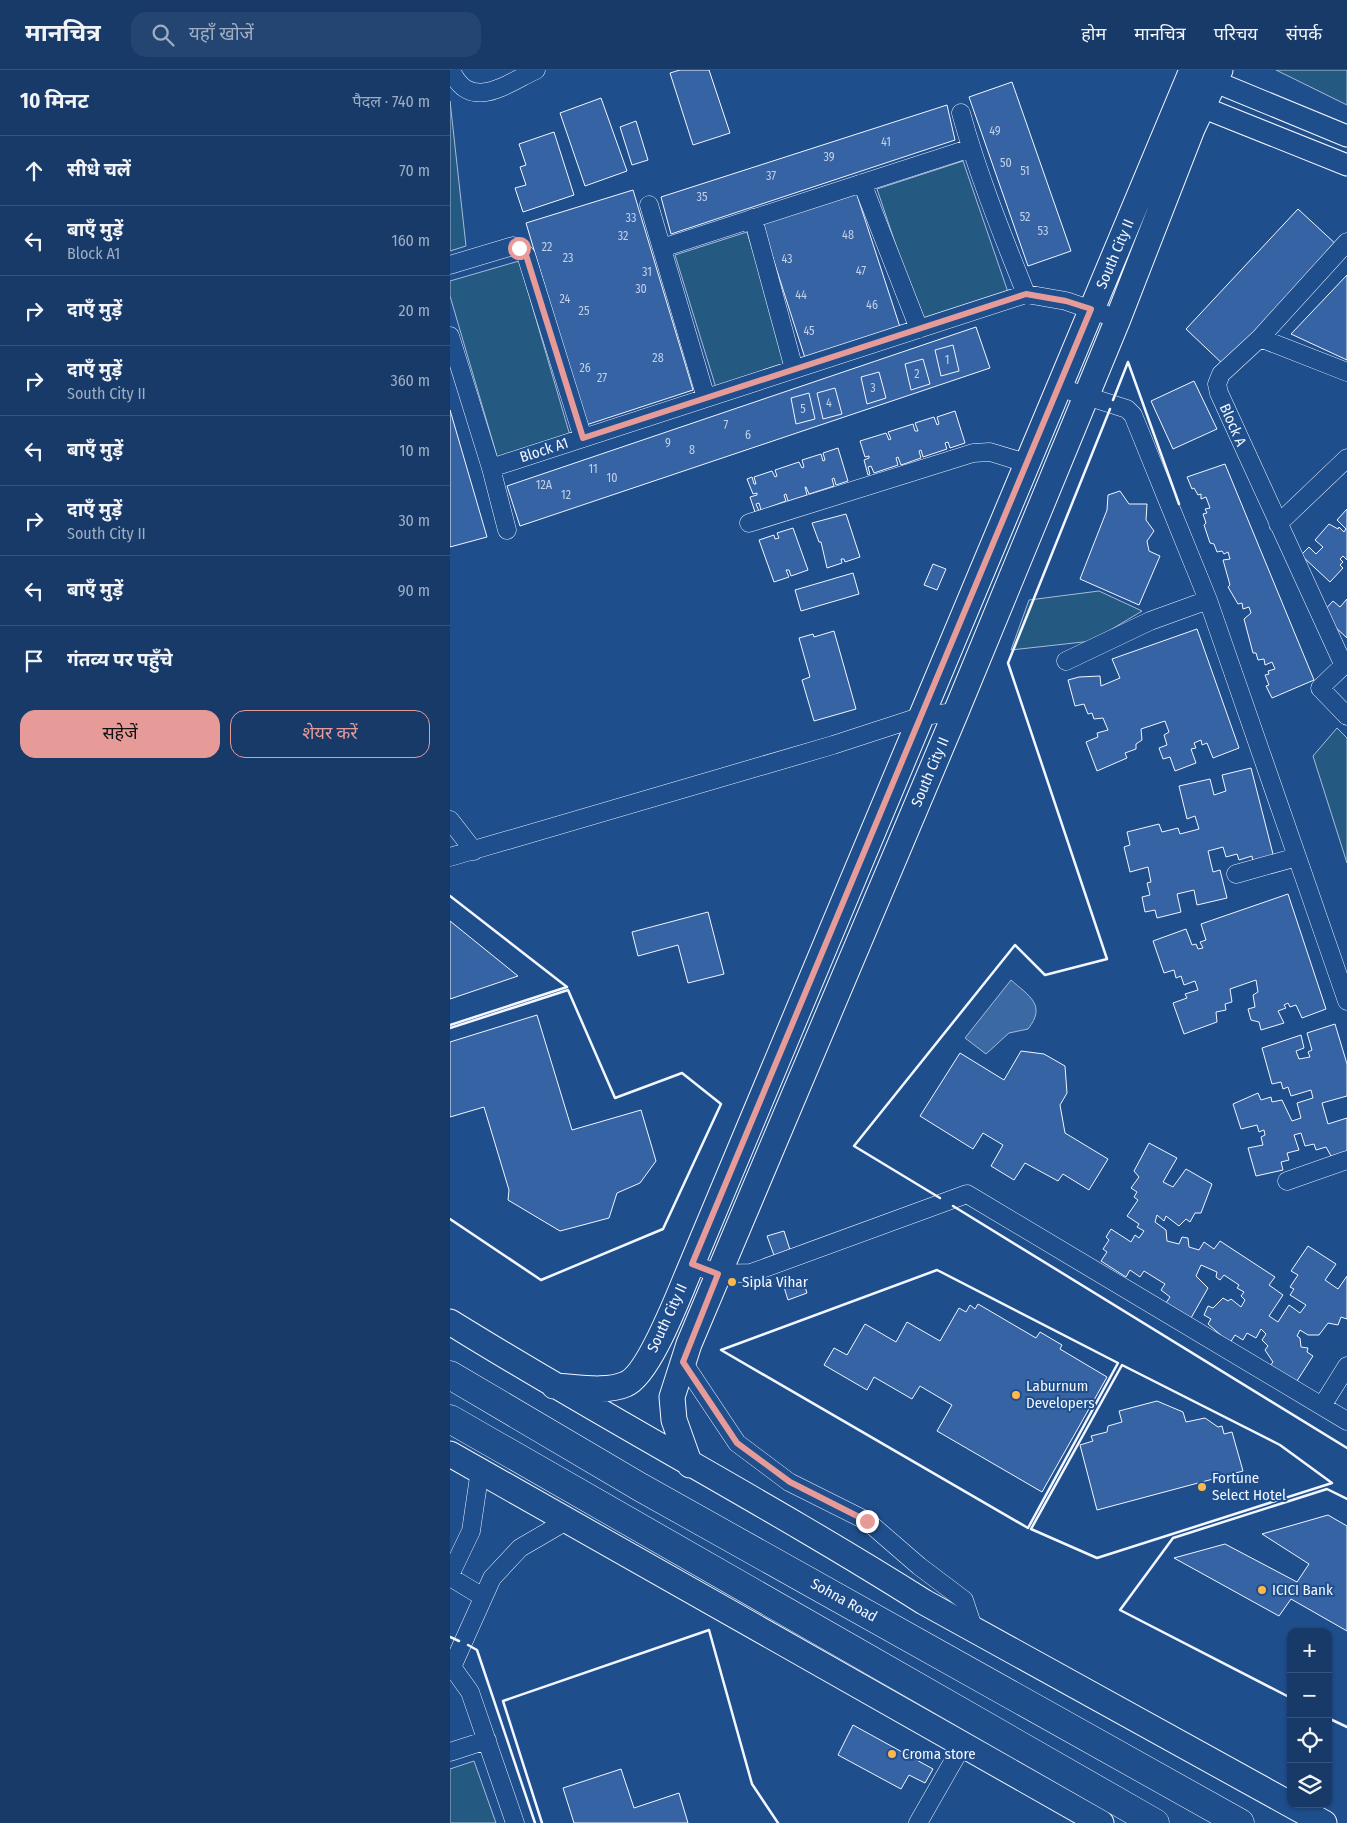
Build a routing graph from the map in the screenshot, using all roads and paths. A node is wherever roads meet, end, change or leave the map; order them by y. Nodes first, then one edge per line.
1 (451, 70) edge
2 (536, 70) edge
3 (1192, 71) edge
4 (1218, 76) edge
5 (1180, 98) junction
6 (1203, 107) junction
7 (961, 113) dead end
8 (1347, 136) edge
9 (971, 148) junction
10 (1347, 165) edge
11 (862, 184) junction
12 (649, 205) dead end
13 (753, 218) junction
14 (1347, 242) edge
15 (662, 248) junction
16 (450, 265) edge
17 (1026, 294) junction
18 (1091, 309) junction
19 (1118, 319) junction
20 (919, 329) junction
21 (450, 336) edge
22 (1260, 338) junction
23 (794, 369) junction
24 (1347, 372) edge
25 (1058, 387) junction
26 (1086, 396) junction
27 (706, 398) junction
28 (583, 438) junction
29 (1347, 458) edge
30 (1026, 463) junction
31 (491, 468) junction
32 (749, 523) dead end
33 (1278, 524) junction
34 (506, 530) dead end
35 (1208, 600) junction
36 (1066, 660) dead end
37 (1345, 664) edge
38 (956, 712) junction
39 (922, 716) junction
40 (1347, 716) edge
41 (450, 820) edge
42 (474, 850) junction
43 (450, 857) edge
44 (1297, 857) junction
45 (1236, 874) dead end
46 (1347, 1002) edge
47 (1347, 1160) edge
48 (1287, 1181) dead end
49 (692, 1264) junction
50 (718, 1274) junction
51 (450, 1322) edge
52 (683, 1362) junction
53 (1347, 1366) edge
54 (450, 1375) edge
55 (554, 1386) junction
56 (1322, 1406) junction
57 (450, 1420) edge
58 (1347, 1421) edge
59 (450, 1454) edge
60 (690, 1465) junction
61 (480, 1470) junction
62 (568, 1520) junction
63 (450, 1576) edge
64 (483, 1597) junction
65 (974, 1630) junction
66 (451, 1665) edge
67 (487, 1740) junction
68 (962, 1746) junction
69 (450, 1752) edge
70 (515, 1823) edge
71 (918, 1823) edge
72 (1101, 1823) edge
73 (1155, 1823) edge
74 (1240, 1823) edge
75 (1324, 1823) edge

1 - 2 street
3 - 4 street
3 - 5 main road, South City II
4 - 6 main road, South City II
4 - 8 street
5 - 6 street
5 - 18 main road, South City II
6 - 10 street
6 - 19 main road, South City II
7 - 9 street
9 - 11 street
9 - 17 street
11 - 13 street
11 - 20 street
12 - 15 street
13 - 15 street
13 - 23 street
14 - 22 street, Block A
15 - 27 street
16 - 28 street
17 - 18 street
17 - 20 street, Block A1
18 - 19 street
18 - 25 main road, South City II
19 - 26 main road, South City II
20 - 23 street, Block A1
21 - 31 street
22 - 24 street
22 - 33 street, Block A
23 - 27 street, Block A1
25 - 26 street
25 - 30 main road, South City II
26 - 35 street
26 - 38 main road, South City II
27 - 28 street, Block A1
28 - 31 street, Block A1
29 - 33 street
30 - 32 street
30 - 39 main road, South City II
31 - 34 street
33 - 37 street, Block A
35 - 36 street
35 - 44 street
37 - 40 street, Block A
38 - 39 street
38 - 50 main road, South City II
39 - 42 street
39 - 49 main road, South City II
41 - 42 street
42 - 43 street
44 - 45 street
44 - 46 street
47 - 48 street
49 - 50 street
49 - 55 main road, South City II
50 - 52 main road, South City II
50 - 56 street
51 - 55 main road
52 - 60 main road, South City II
52 - 65 street
53 - 56 street
54 - 74 highway, Sohna Road
55 - 60 main road
56 - 58 street
57 - 73 highway
59 - 61 main road
60 - 65 main road
61 - 62 main road
61 - 63 street
62 - 64 street
62 - 68 main road
63 - 64 street
64 - 66 street
65 - 75 main road
66 - 67 street
67 - 69 street
67 - 70 street
68 - 71 street
68 - 72 main road

